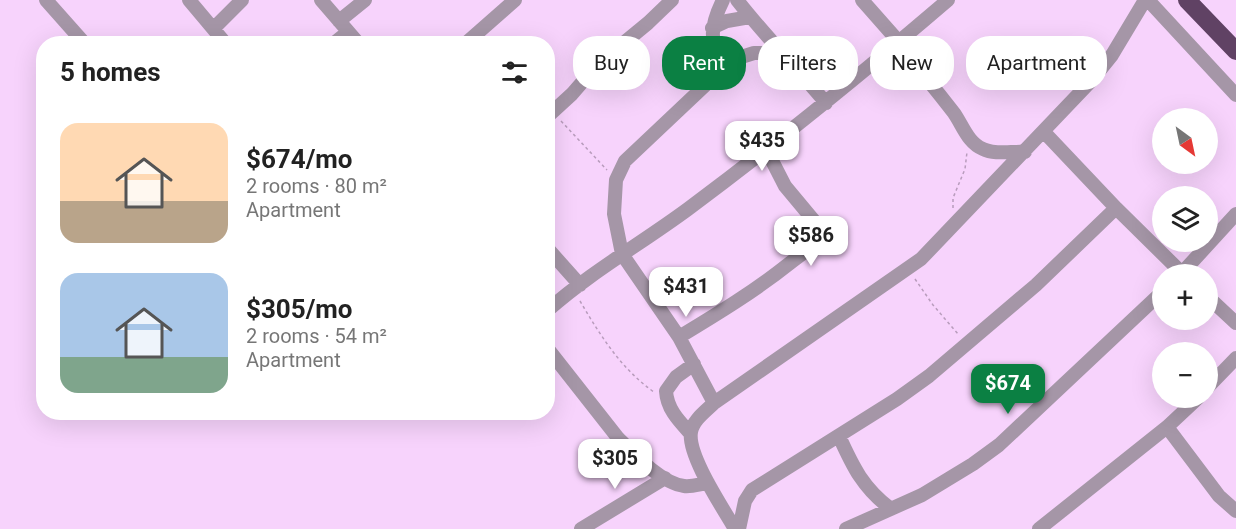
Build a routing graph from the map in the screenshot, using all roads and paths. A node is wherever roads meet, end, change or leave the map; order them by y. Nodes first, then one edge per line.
1 (46, 0) edge
2 (189, 0) edge
3 (242, 0) edge
4 (321, 0) edge
5 (365, 0) edge
6 (515, 0) edge
7 (672, 0) edge
8 (723, 0) edge
9 (737, 0) edge
10 (864, 0) edge
11 (948, 0) edge
12 (1146, 0) edge
13 (1187, 0) edge
14 (750, 17) junction
15 (343, 26) junction
16 (214, 28) junction
17 (712, 28) junction
18 (78, 36) edge
19 (220, 36) edge
20 (337, 36) edge
21 (352, 36) edge
22 (478, 36) edge
23 (712, 36) edge
24 (765, 36) edge
25 (892, 36) edge
26 (905, 36) edge
27 (1236, 51) edge
28 (870, 66) edge
29 (701, 90) edge
30 (815, 90) edge
31 (935, 90) edge
32 (1236, 94) edge
33 (826, 104) junction
34 (555, 108) edge
35 (555, 115) edge
36 (1044, 132) junction
37 (967, 135) junction
38 (766, 149) junction
39 (1025, 152) junction
40 (616, 180) junction
41 (1116, 208) junction
42 (1236, 214) edge
43 (952, 228) junction
44 (622, 254) junction
45 (555, 259) edge
46 (1172, 264) edge
47 (1191, 264) edge
48 (908, 269) junction
49 (576, 288) junction
50 (1152, 301) edge
51 (555, 304) edge
52 (1218, 306) edge
53 (1236, 323) edge
54 (680, 337) junction
55 (965, 345) junction
56 (1236, 357) edge
57 (555, 358) edge
58 (694, 364) junction
59 (1218, 376) edge
60 (667, 401) junction
61 (714, 403) junction
62 (1187, 408) edge
63 (1167, 427) junction
64 (690, 433) junction
65 (839, 435) junction
66 (665, 478) junction
67 (708, 483) junction
68 (1234, 504) edge
69 (891, 508) junction
70 (581, 529) edge
71 (737, 529) edge
72 (846, 529) edge
73 (1039, 529) edge

1 - 18 street
2 - 16 street
3 - 16 street
4 - 15 street
5 - 15 street
6 - 22 street
7 - 34 street
8 - 17 street
9 - 14 street
10 - 25 street
11 - 26 street
12 - 32 street
12 - 36 street
13 - 27 highway
14 - 17 street
14 - 24 street
15 - 20 street
15 - 21 street
16 - 19 street
17 - 23 street
28 - 33 street
29 - 40 street
30 - 33 street
31 - 37 street
33 - 38 street
35 - 40 path
36 - 39 street
36 - 41 street
37 - 39 street
37 - 43 path
38 - 44 street
38 - 54 street
39 - 43 street
40 - 44 street
41 - 46 street
41 - 55 street
42 - 47 street
43 - 48 street
44 - 49 street
44 - 54 street
45 - 49 street
48 - 55 path
48 - 61 street
49 - 51 street
49 - 60 path
50 - 69 street
52 - 53 street
54 - 58 street
55 - 65 street
56 - 59 street
57 - 66 street
58 - 60 street
58 - 61 street
60 - 64 street
61 - 64 street
62 - 63 street
63 - 68 street
63 - 73 street
64 - 67 street
65 - 69 street
65 - 71 street
66 - 67 street
66 - 70 street
67 - 71 street
69 - 72 street

